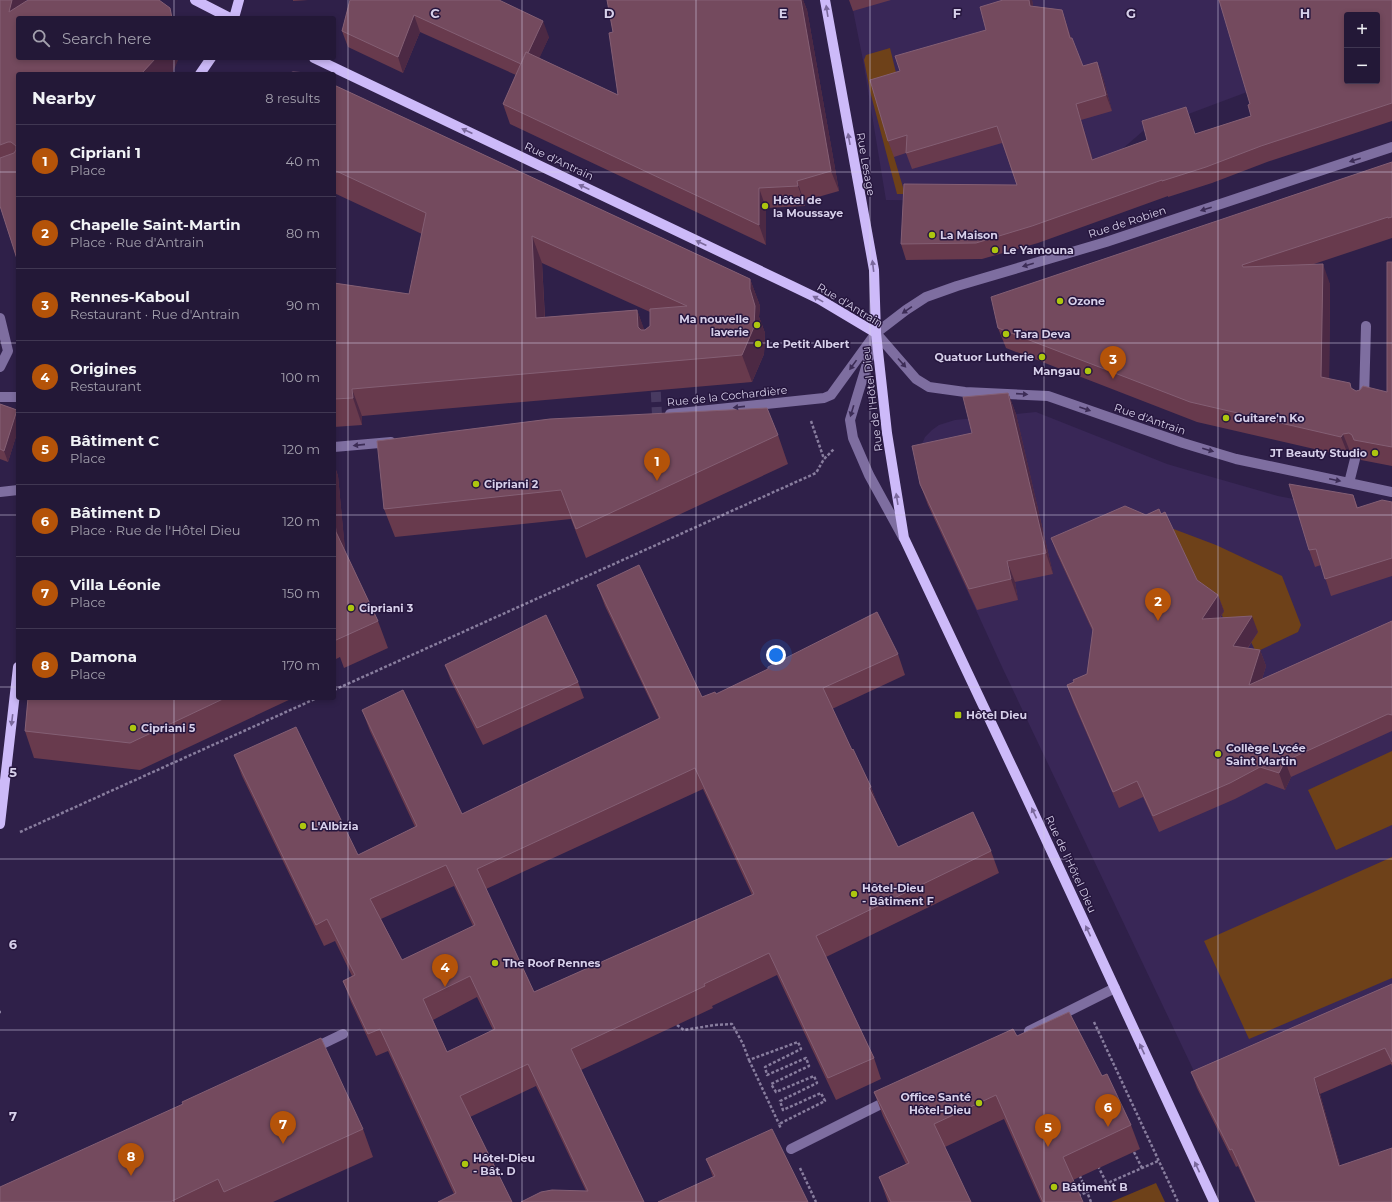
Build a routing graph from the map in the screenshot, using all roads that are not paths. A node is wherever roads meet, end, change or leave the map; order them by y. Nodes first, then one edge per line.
1 (195, 0) edge
2 (239, 0) edge
3 (825, 0) edge
4 (226, 16) edge
5 (235, 16) edge
6 (210, 60) edge
7 (318, 60) edge
8 (201, 72) edge
9 (1392, 147) edge
10 (0, 318) edge
11 (1366, 326) dead end
12 (876, 333) junction
13 (0, 366) edge
14 (0, 397) edge
15 (16, 397) edge
16 (1364, 405) edge
17 (657, 415) edge
18 (404, 440) edge
19 (336, 447) edge
20 (1355, 459) edge
21 (1350, 483) junction
22 (16, 490) edge
23 (0, 492) edge
24 (1392, 492) edge
25 (904, 538) junction
26 (16, 684) edge
27 (0, 824) edge
28 (1114, 988) junction
29 (343, 1034) dead end
30 (1023, 1034) edge
31 (302, 1054) edge
32 (903, 1093) edge
33 (791, 1149) road end
34 (1214, 1202) edge

1 - 4 main road
2 - 5 main road
12 -> 3 main road, Rue Lesage
6 - 8 main road
12 -> 7 main road, Rue d'Antrain
9 -> 12 street, Rue de Robien
10 - 13 street
11 - 16 street
12 -> 17 street, Rue de la Cochardière
12 -> 21 street, Rue d'Antrain
25 -> 12 main road, Rue de l'Hôtel Dieu
12 -> 25 street, Rue de l'Hôtel Dieu
14 - 15 street
18 -> 19 street
20 - 21 street
21 - 24 street, Rue d'Antrain
22 - 23 street
28 -> 25 main road, Rue de l'Hôtel Dieu
26 -> 27 main road
28 - 30 street
34 -> 28 main road, Rue de l'Hôtel Dieu
29 - 31 street
32 - 33 street

